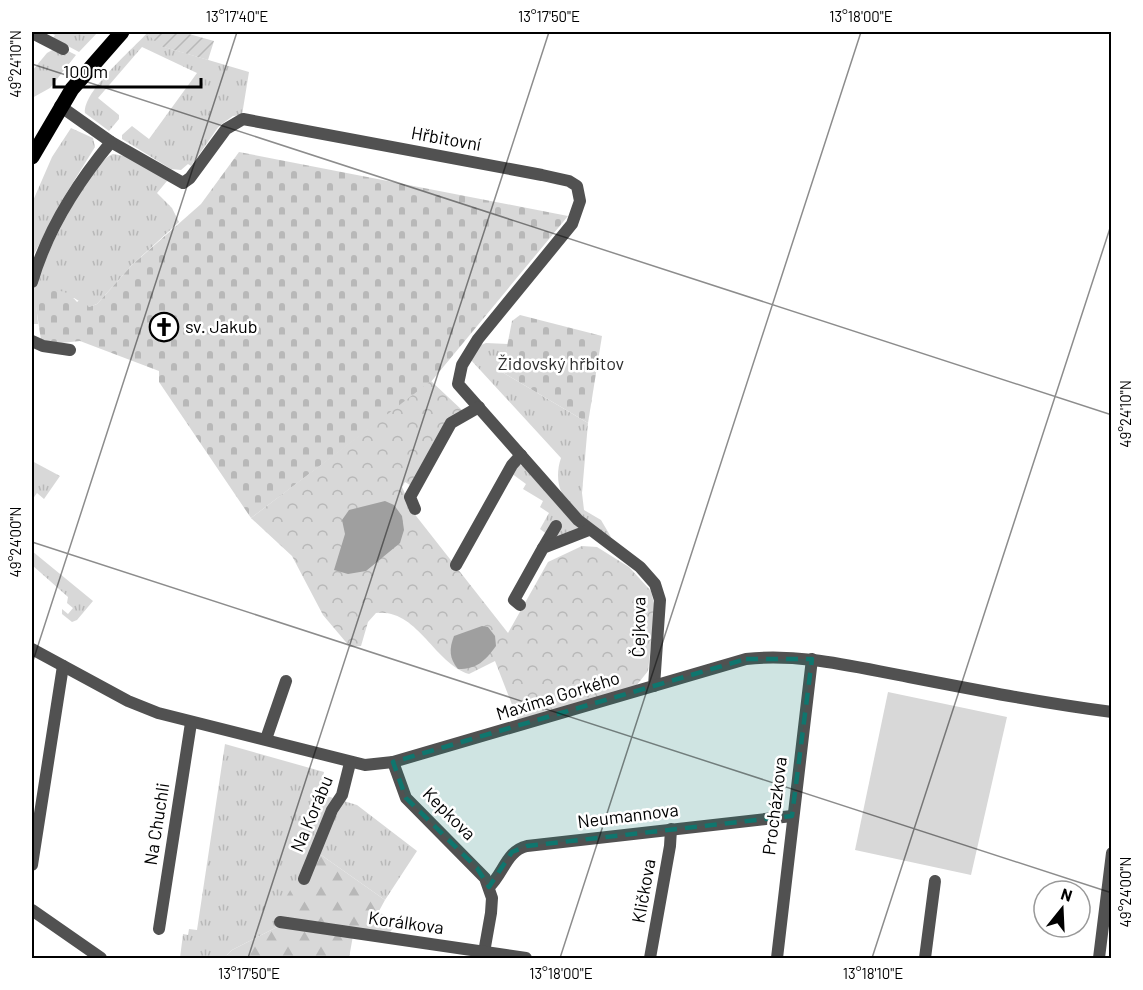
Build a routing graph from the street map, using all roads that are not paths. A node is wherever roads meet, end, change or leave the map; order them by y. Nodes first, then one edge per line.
1 (122, 32) edge
2 (32, 33) edge
3 (63, 49) dead end
4 (60, 106) junction
5 (111, 142) junction
6 (32, 157) edge
7 (32, 282) edge
8 (32, 341) edge
9 (70, 350) dead end
10 (458, 384) joint
11 (478, 406) junction
12 (521, 455) junction
13 (415, 509) dead end
14 (556, 526) dead end
15 (589, 530) junction
16 (543, 548) junction
17 (456, 565) dead end
18 (520, 605) dead end
19 (32, 649) edge
20 (812, 659) junction
21 (63, 666) junction
22 (286, 681) dead end
23 (654, 686) junction
24 (1112, 712) edge
25 (191, 723) junction
26 (266, 739) junction
27 (393, 762) junction
28 (350, 763) junction
29 (792, 816) junction
30 (670, 829) junction
31 (1112, 853) edge
32 (32, 865) edge
33 (1111, 867) edge
34 (304, 879) dead end
35 (934, 881) dead end
36 (489, 887) junction
37 (32, 910) edge
38 (280, 922) dead end
39 (159, 930) dead end
40 (484, 956) edge
41 (101, 958) edge
42 (526, 958) edge
43 (650, 958) edge
44 (777, 958) edge
45 (925, 958) edge
46 (1099, 958) edge

1 - 4 main road
2 - 3 street
4 - 5 street, Hřbitovní
4 - 6 main road
5 - 7 street
5 - 10 street, Hřbitovní
8 - 9 street
10 - 11 street, Čejkova
11 - 12 street, Čejkova
11 - 13 street
12 - 15 street, Čejkova
12 - 17 street
14 - 16 street
15 - 16 street
15 - 23 street, Čejkova
16 - 18 street
19 - 21 street, Maxima Gorkého
20 - 23 street, Maxima Gorkého
20 - 24 street, Maxima Gorkého
20 - 29 street, Procházkova
21 - 25 street, Maxima Gorkého
21 - 32 street
22 - 26 street
23 - 27 street, Maxima Gorkého
25 - 26 street, Maxima Gorkého
25 - 39 street, Na Chuchli
26 - 28 street, Maxima Gorkého
27 - 28 street, Maxima Gorkého
27 - 36 street, Kepkova
28 - 34 street, Na Korábu
29 - 30 street, Neumannova
29 - 44 street, Procházkova
30 - 36 street, Neumannova
30 - 43 street, Kličkova
31 - 33 street
33 - 46 street
35 - 45 street
36 - 40 street
37 - 41 street
38 - 40 street, Korálkova
40 - 42 street, Korálkova

